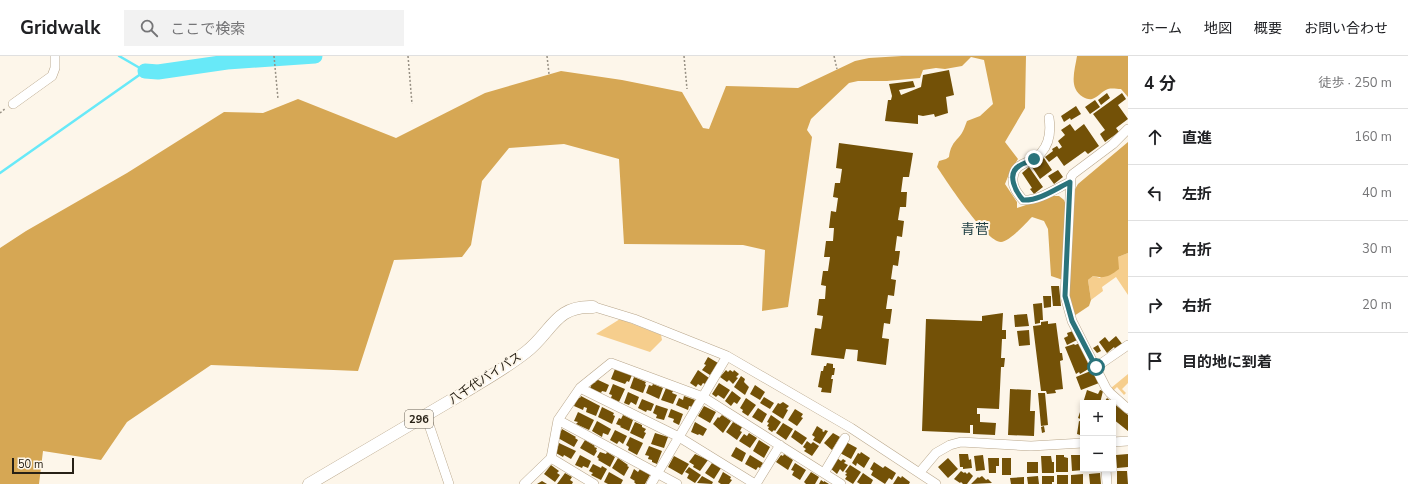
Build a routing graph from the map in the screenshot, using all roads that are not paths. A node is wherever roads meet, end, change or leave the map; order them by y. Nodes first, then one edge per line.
1 (54, 56) edge
2 (13, 104) dead end
3 (1049, 118) dead end
4 (1128, 129) edge
5 (1070, 182) junction
6 (593, 307) joint
7 (1128, 345) edge
8 (727, 356) junction
9 (1096, 367) junction
10 (580, 388) junction
11 (703, 397) junction
12 (1128, 409) edge
13 (426, 416) junction
14 (558, 420) junction
15 (679, 437) junction
16 (845, 438) dead end
17 (1128, 441) edge
18 (1116, 442) edge
19 (1080, 443) edge
20 (780, 446) junction
21 (551, 458) junction
22 (920, 472) junction
23 (1106, 472) edge
24 (658, 473) junction
25 (824, 473) junction
26 (309, 484) edge
27 (449, 484) edge
28 (524, 484) edge
29 (594, 484) edge
30 (651, 484) edge
31 (677, 484) edge
32 (756, 484) edge
33 (841, 484) edge
34 (936, 484) edge
35 (1107, 484) edge

1 - 2 street
3 - 5 street
4 - 5 street
5 - 9 street
6 - 8 street
6 - 13 highway, 八千代バイパス / 296
7 - 9 street
8 - 11 street
8 - 22 street
9 - 12 street
10 - 11 street
10 - 14 street
10 - 15 street
11 - 15 street
11 - 20 street
13 - 26 highway, 八千代バイパス / 296
13 - 27 street
14 - 21 street
14 - 24 street
15 - 24 street
15 - 32 street
16 - 25 street
17 - 18 street
19 - 22 street
20 - 25 street
20 - 32 street
21 - 28 street
21 - 29 street
22 - 34 street
23 - 35 street
24 - 30 street
24 - 31 street
25 - 33 street

